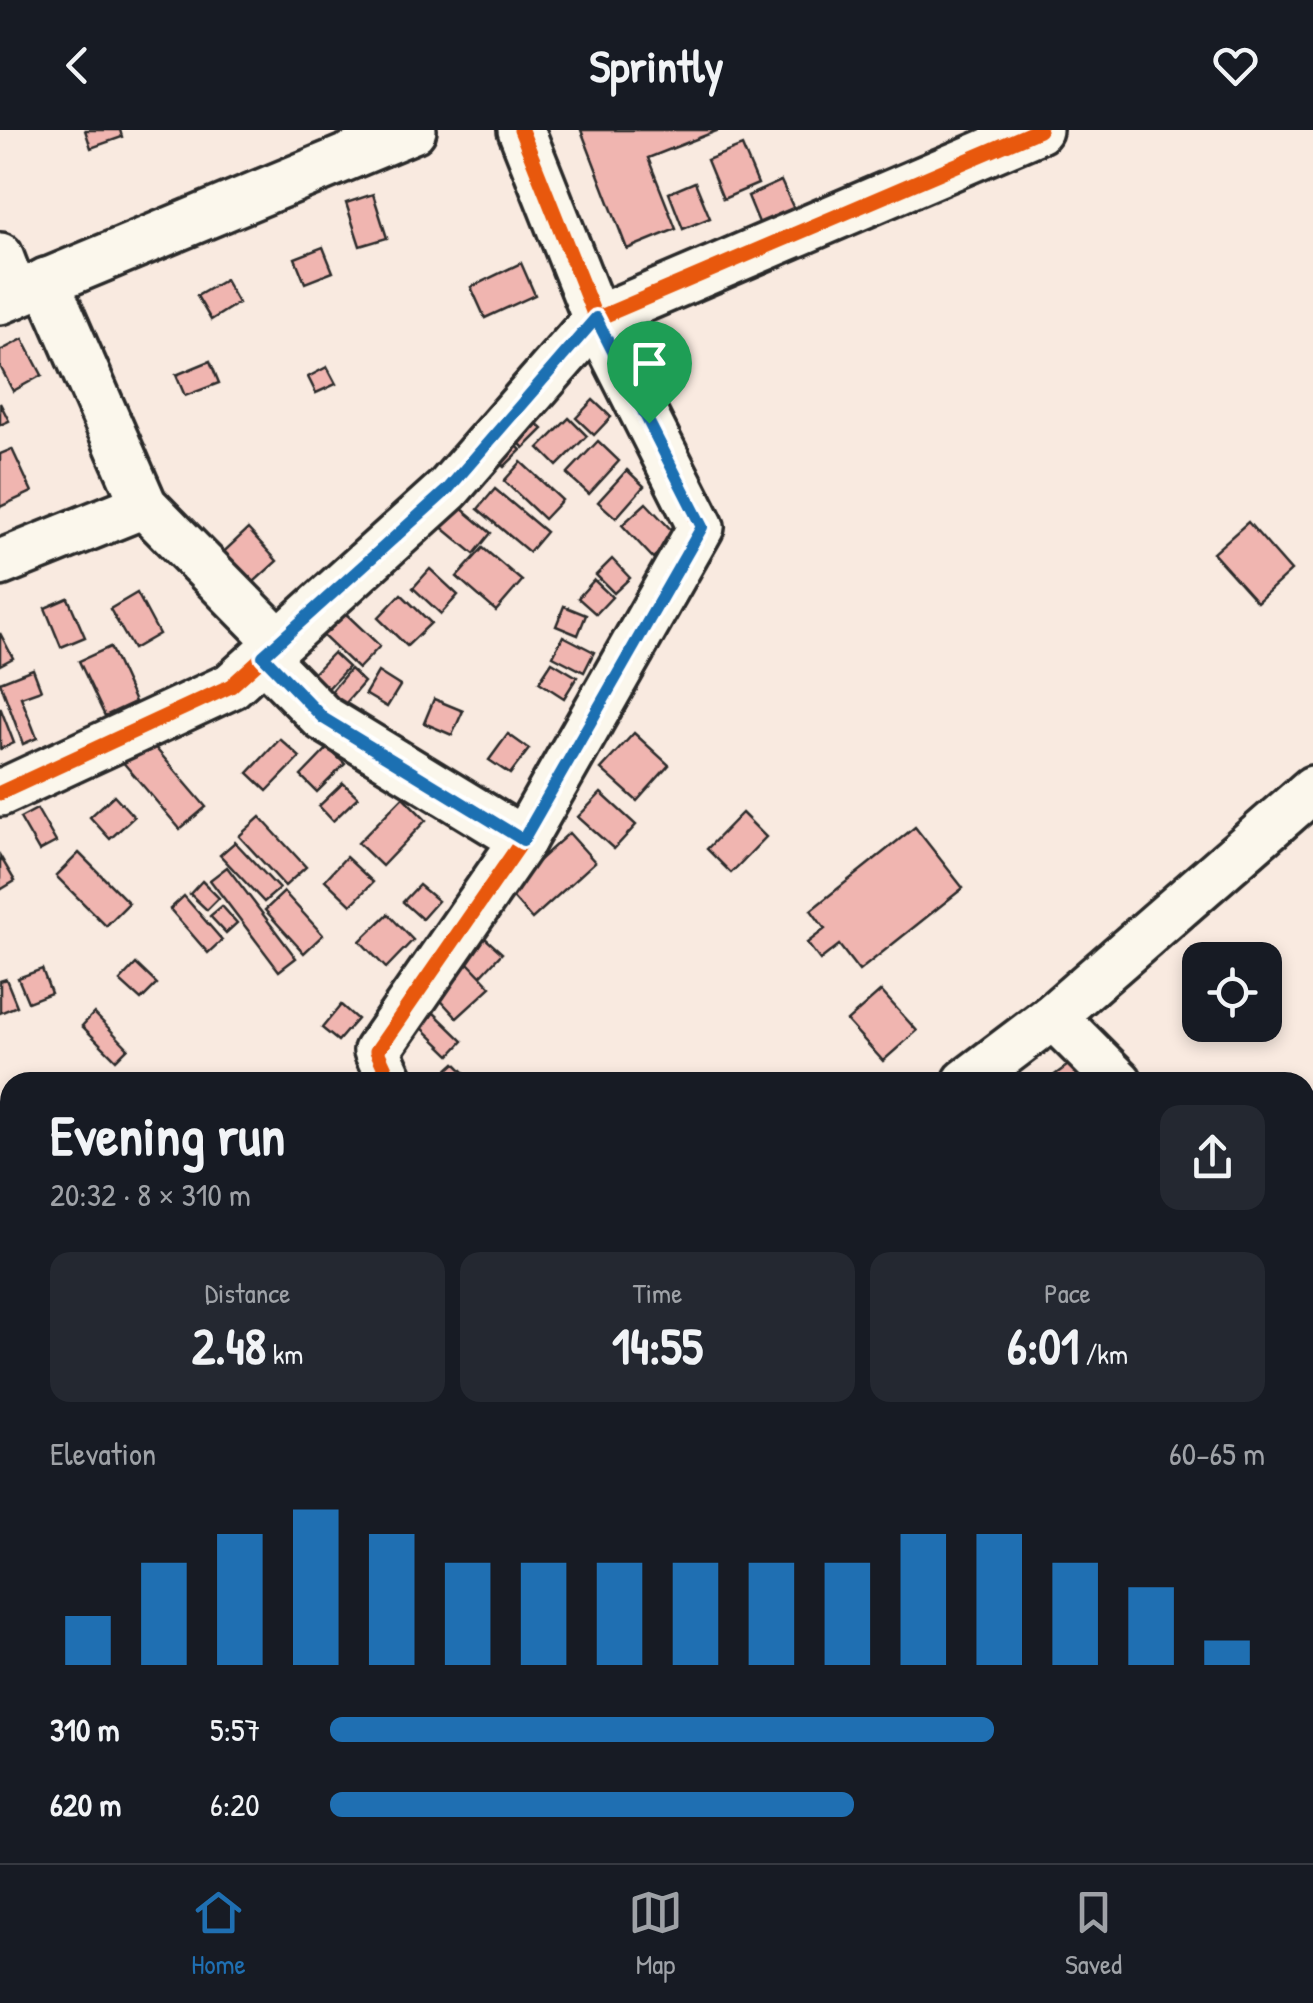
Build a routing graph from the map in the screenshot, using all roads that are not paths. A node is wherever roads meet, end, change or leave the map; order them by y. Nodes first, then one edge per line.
1 (412, 130) edge
2 (522, 130) edge
3 (1039, 130) edge
4 (15, 283) edge
5 (596, 318) junction
6 (144, 505) junction
7 (0, 563) edge
8 (271, 649) junction
9 (1313, 789) edge
10 (0, 793) edge
11 (523, 840) junction
12 (1053, 1016) junction
13 (386, 1072) edge
14 (979, 1072) edge
15 (1110, 1072) edge

1 - 4 street
2 - 5 street
3 - 5 street
4 - 6 street
5 - 8 street
5 - 11 street
6 - 7 street
6 - 8 street
8 - 10 street
8 - 11 street
9 - 12 street
11 - 13 street
12 - 14 street
12 - 15 street

